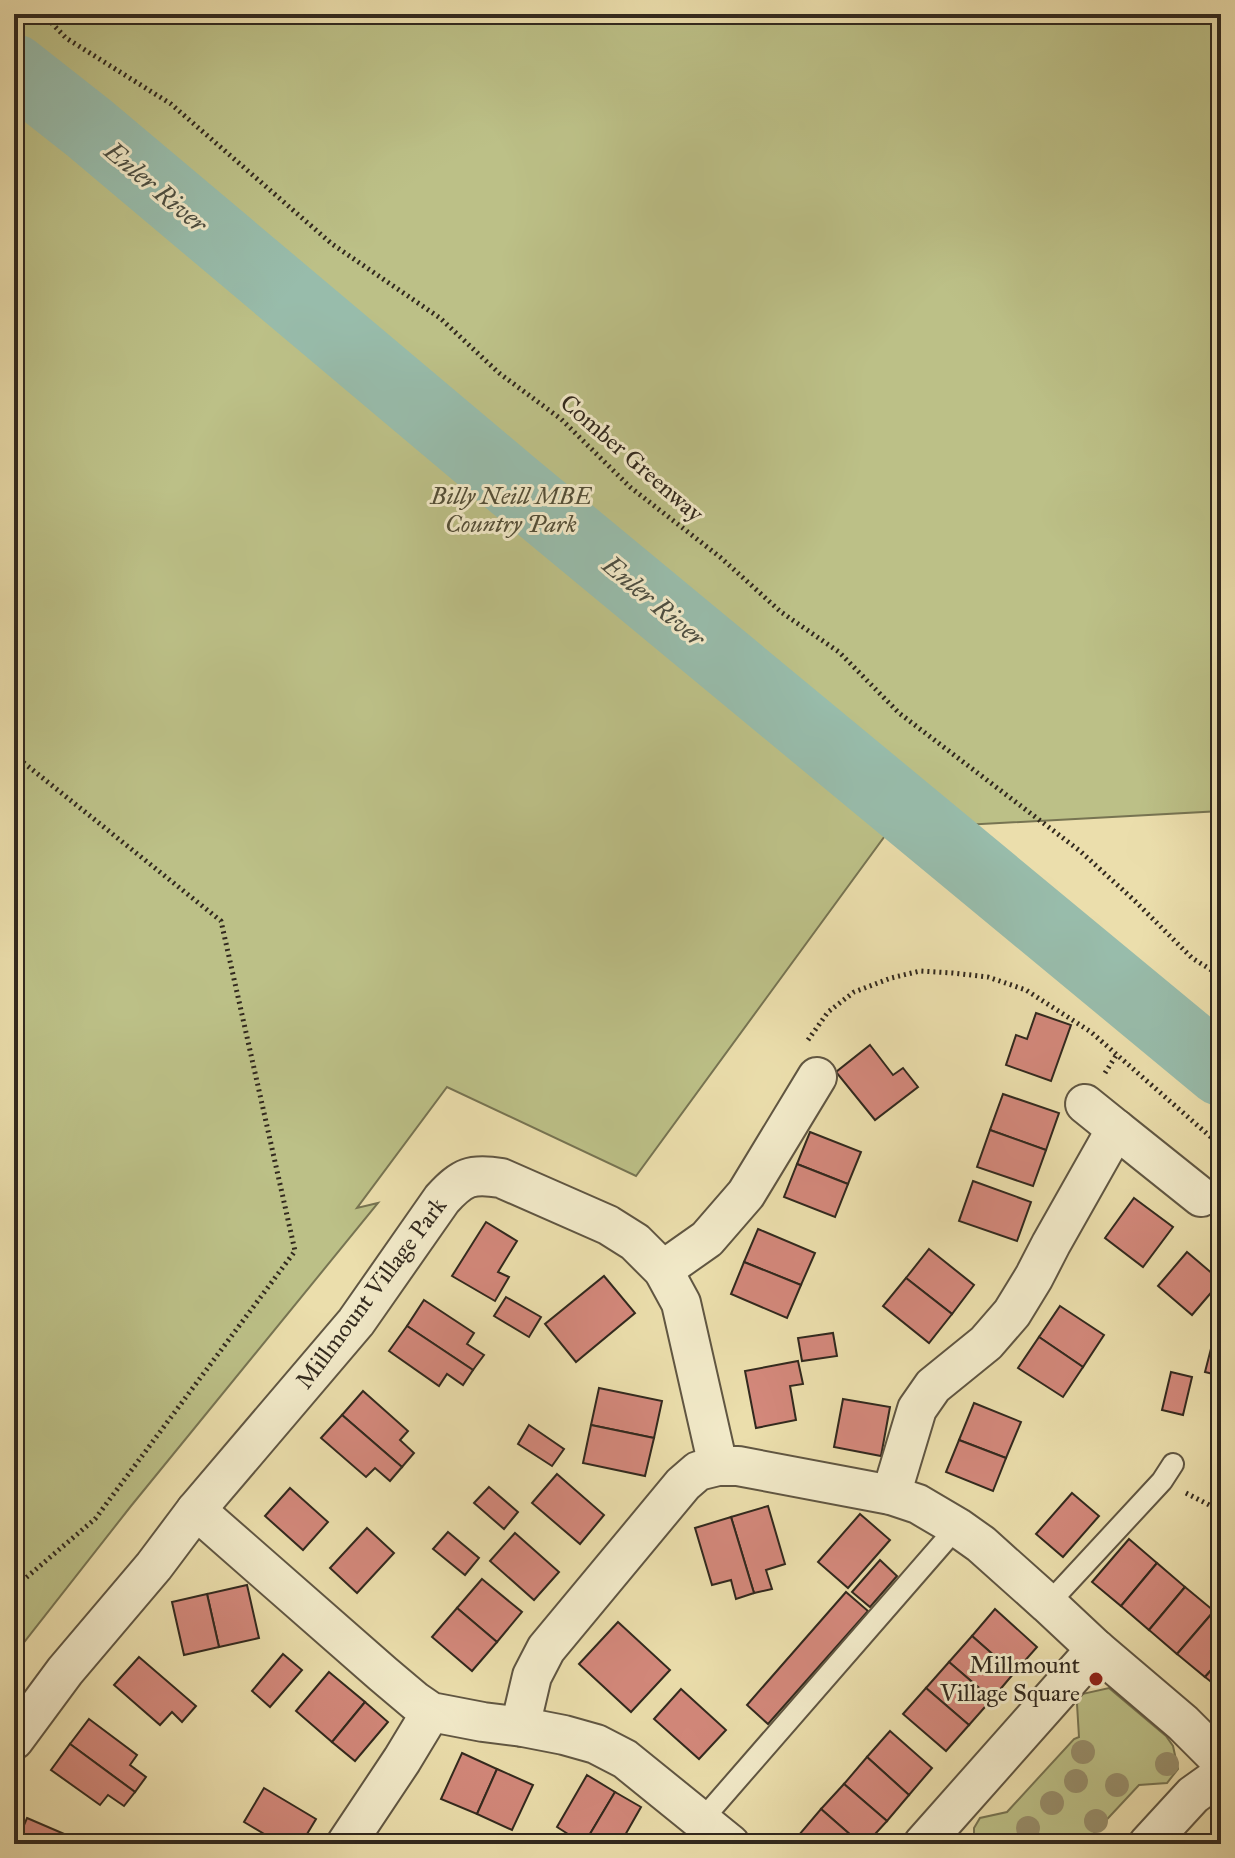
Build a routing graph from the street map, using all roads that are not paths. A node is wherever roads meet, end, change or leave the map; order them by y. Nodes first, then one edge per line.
1 (817, 1077) road end
2 (1085, 1104) dead end
3 (1116, 1129) junction
4 (1201, 1197) dead end
5 (663, 1270) junction
6 (1173, 1464) dead end
7 (718, 1466) junction
8 (891, 1495) junction
9 (196, 1510) junction
10 (957, 1527) junction
11 (1048, 1604) junction
12 (1096, 1649) junction
13 (431, 1712) junction
14 (523, 1727) junction
15 (14, 1740) edge
16 (1221, 1761) edge
17 (1221, 1775) edge
18 (716, 1832) edge
19 (925, 1843) edge
20 (346, 1844) edge
21 (1148, 1844) edge

1 - 5 street
2 - 3 street
3 - 4 street
3 - 8 street
5 - 7 street, Millmount Village Park
5 - 9 street, Millmount Village Park
6 - 11 lane
7 - 8 street
7 - 14 street
8 - 10 street
9 - 13 street
9 - 15 street, Millmount Village Park
10 - 11 street
10 - 18 lane
11 - 12 street
12 - 16 street
12 - 19 street
13 - 14 street
13 - 20 street
14 - 18 street
17 - 21 street

